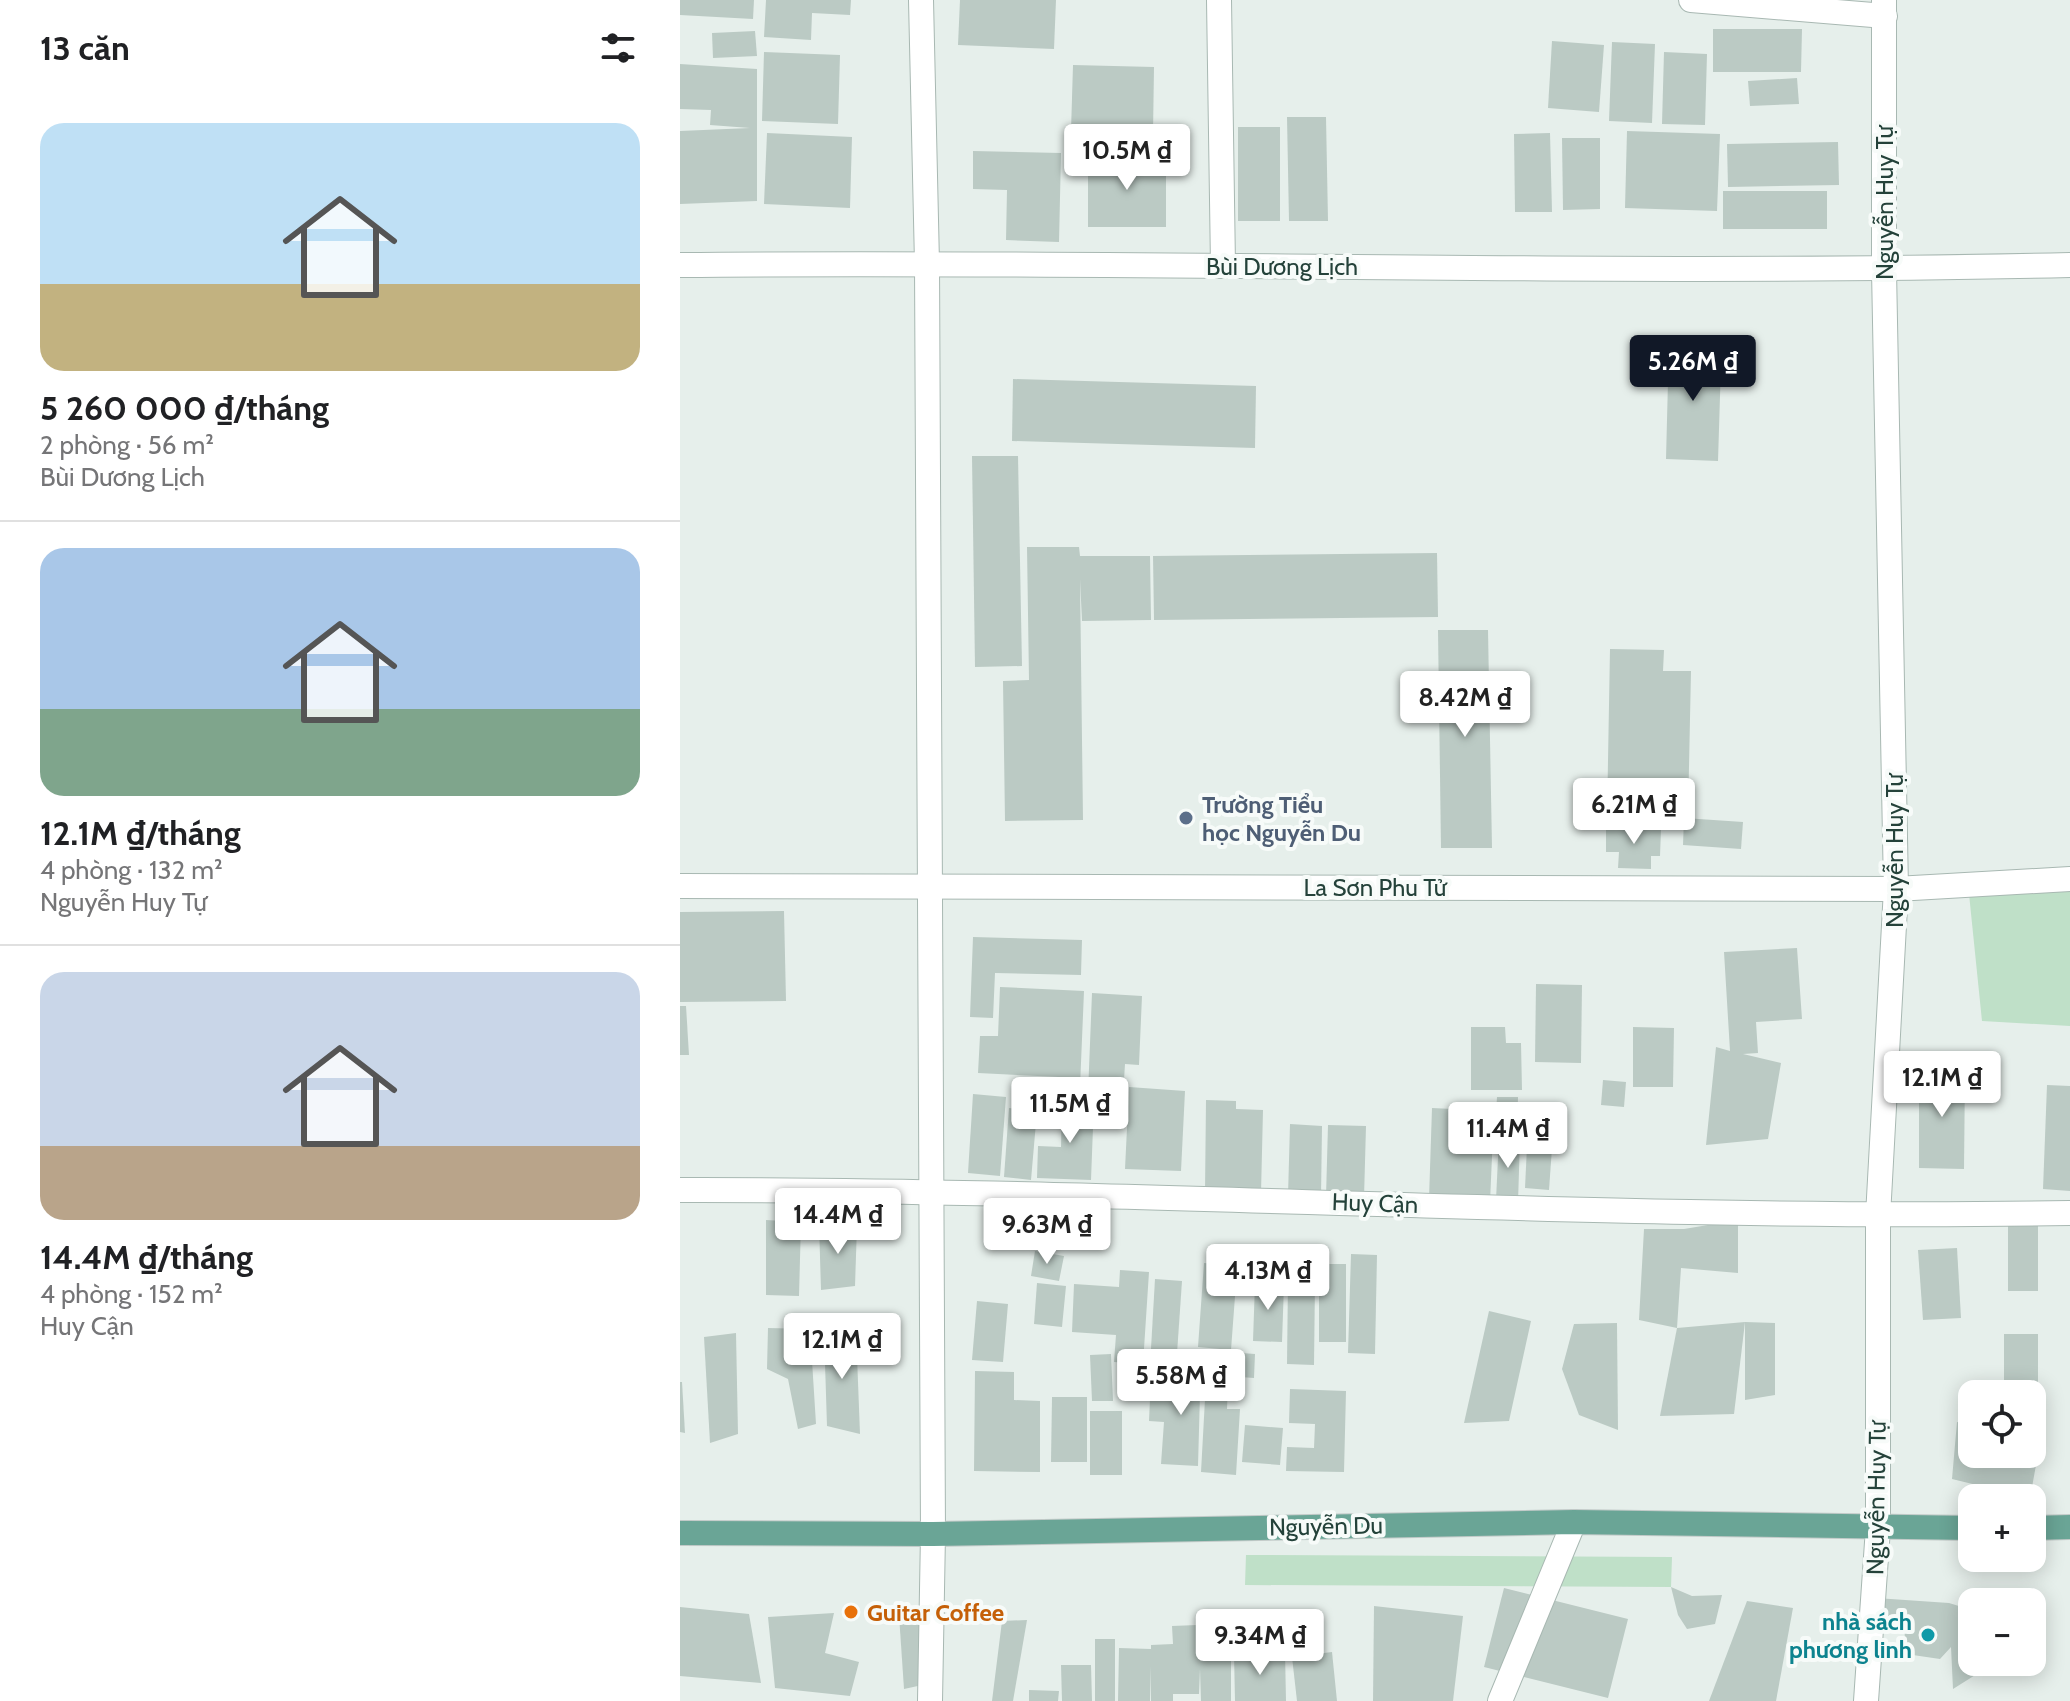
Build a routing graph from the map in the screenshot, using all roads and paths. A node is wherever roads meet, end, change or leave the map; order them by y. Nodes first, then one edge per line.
1 (921, 0) edge
2 (1219, 0) edge
3 (1691, 0) edge
4 (1885, 8) edge
5 (927, 263) junction
6 (680, 265) edge
7 (2070, 265) edge
8 (1223, 266) junction
9 (1884, 270) junction
10 (2070, 879) edge
11 (930, 885) junction
12 (680, 886) edge
13 (1896, 889) junction
14 (680, 1190) edge
15 (932, 1191) junction
16 (2070, 1213) edge
17 (1878, 1216) junction
18 (1574, 1522) junction
19 (2070, 1527) edge
20 (1878, 1528) junction
21 (1958, 1528) edge
22 (2046, 1528) edge
23 (680, 1533) edge
24 (933, 1534) junction
25 (930, 1701) edge
26 (1500, 1701) edge
27 (1866, 1701) edge

1 - 5 street
2 - 8 street
3 - 4 street
4 - 9 street, Nguyễn Huy Tự
5 - 6 street, Bùi Dương Lịch
5 - 8 street, Bùi Dương Lịch
5 - 11 street
7 - 9 street, Bùi Dương Lịch
8 - 9 street, Bùi Dương Lịch
9 - 13 street, Nguyễn Huy Tự
10 - 13 street, La Sơn Phu Tử
11 - 12 street, La Sơn Phu Tử
11 - 13 street, La Sơn Phu Tử
11 - 15 street
13 - 17 street, Nguyễn Huy Tự
14 - 15 street, Huy Cận
15 - 17 street, Huy Cận
15 - 24 street
16 - 17 street, Huy Cận
17 - 20 street, Nguyễn Huy Tự
18 - 20 main road, Nguyễn Du
18 - 24 main road, Nguyễn Du
18 - 26 street
19 - 22 main road
20 - 21 main road, Nguyễn Du
20 - 27 street, Nguyễn Huy Tự
23 - 24 main road, Nguyễn Du
24 - 25 street

